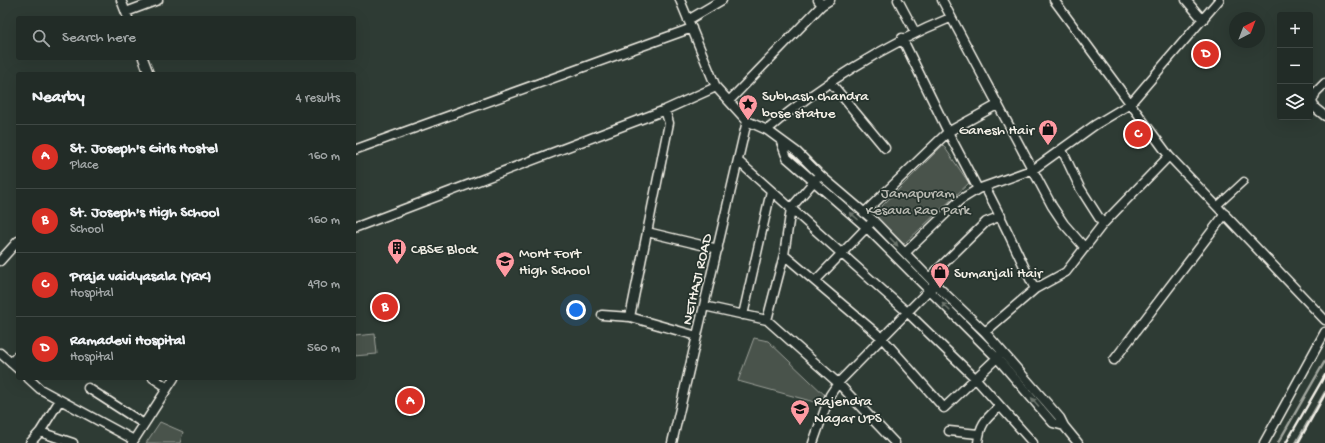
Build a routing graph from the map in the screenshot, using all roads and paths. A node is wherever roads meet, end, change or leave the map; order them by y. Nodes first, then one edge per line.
1 (121, 0) edge
2 (158, 0) edge
3 (680, 0) edge
4 (722, 0) edge
5 (830, 0) edge
6 (898, 0) edge
7 (942, 0) edge
8 (1054, 0) edge
9 (1186, 0) edge
10 (1219, 0) edge
11 (820, 3) edge
12 (127, 15) edge
13 (950, 18) junction
14 (1203, 20) junction
15 (690, 24) junction
16 (915, 32) junction
17 (902, 38) junction
18 (144, 60) edge
19 (148, 72) edge
20 (831, 83) junction
21 (1325, 83) edge
22 (716, 88) junction
23 (729, 101) junction
24 (1130, 104) junction
25 (998, 105) junction
26 (665, 110) junction
27 (1325, 116) edge
28 (747, 121) junction
29 (767, 130) junction
30 (948, 132) junction
31 (781, 142) junction
32 (885, 148) dead end
33 (356, 149) edge
34 (1062, 150) junction
35 (1169, 156) junction
36 (738, 161) junction
37 (1034, 169) junction
38 (819, 174) junction
39 (1244, 181) dead end
40 (813, 182) junction
41 (981, 188) junction
42 (771, 191) junction
43 (1217, 206) junction
44 (791, 208) junction
45 (864, 214) junction
46 (1225, 214) junction
47 (1001, 216) junction
48 (873, 220) junction
49 (1103, 224) junction
50 (356, 227) edge
51 (866, 227) junction
52 (647, 232) junction
53 (16, 243) edge
54 (1085, 248) junction
55 (718, 249) junction
56 (842, 253) junction
57 (905, 253) junction
58 (784, 255) junction
59 (0, 261) edge
60 (815, 281) junction
61 (931, 283) junction
62 (1035, 289) junction
63 (704, 306) junction
64 (907, 312) junction
65 (602, 315) dead end
66 (743, 315) junction
67 (630, 317) junction
68 (767, 320) junction
69 (1325, 320) edge
70 (985, 332) junction
71 (1325, 332) edge
72 (697, 336) junction
73 (882, 338) junction
74 (1004, 352) junction
75 (0, 353) edge
76 (16, 358) edge
77 (997, 358) junction
78 (1114, 360) dead end
79 (11, 363) junction
80 (16, 367) edge
81 (975, 378) junction
82 (30, 380) edge
83 (156, 380) edge
84 (173, 380) edge
85 (838, 382) junction
86 (88, 388) dead end
87 (166, 390) junction
88 (60, 400) junction
89 (1000, 406) junction
90 (144, 424) junction
91 (1064, 426) junction
92 (949, 431) dead end
93 (40, 432) junction
94 (978, 434) junction
95 (133, 441) edge
96 (30, 443) edge
97 (73, 443) edge
98 (672, 443) edge
99 (813, 443) edge
100 (895, 443) edge
101 (978, 443) edge
102 (1033, 443) edge
103 (1078, 443) edge
104 (1264, 443) edge

1 - 12 street
2 - 12 street
3 - 15 street
4 - 15 street
5 - 11 street
6 - 16 street
7 - 13 street
8 - 24 street
9 - 14 street
10 - 14 street
11 - 23 street
13 - 16 street
13 - 25 street
14 - 24 street
15 - 22 street
15 - 33 street
16 - 17 street
17 - 20 street
17 - 30 street
18 - 19 street
20 - 29 street
20 - 32 street
21 - 27 street
22 - 23 street
22 - 26 street
23 - 28 street
24 - 34 street
24 - 35 street
25 - 30 street
25 - 37 street
26 - 50 street
26 - 52 street
28 - 29 street
28 - 36 street, NETHAJI ROAD
29 - 31 street
30 - 41 street
30 - 45 street
31 - 38 street
31 - 40 street
34 - 37 street
34 - 49 street
35 - 43 street
35 - 49 street
36 - 42 street
36 - 55 street, NETHAJI ROAD
37 - 41 street
37 - 54 street
38 - 40 street
38 - 45 street
39 - 43 street
40 - 44 street
51 -> 40 street
41 - 47 street
41 - 57 street
42 - 44 street
42 - 66 street
43 - 46 street
44 - 56 street
44 - 58 street
45 - 48 street
46 - 69 street
46 - 78 street
47 - 61 street
47 - 62 street
48 - 51 street
48 -> 57 street
49 - 54 street
51 - 56 street
51 - 61 street
52 - 55 street
52 - 67 street
53 - 59 street
54 - 62 street
55 - 63 street, NETHAJI ROAD
56 - 60 street
56 - 64 street
57 - 61 street
58 - 60 street
58 - 68 street
60 - 73 street
61 - 64 street
61 - 70 street
77 -> 61 street
62 - 70 street
63 - 66 street
63 - 72 street, NETHAJI ROAD
64 - 73 street
64 - 81 street
65 - 67 street
66 - 68 street
67 - 72 street
68 - 85 street
70 - 74 street
71 - 104 street
72 - 98 street, NETHAJI ROAD
73 - 81 street
73 - 85 street
74 - 77 street
74 - 91 street
75 - 79 street
76 - 79 street
77 - 81 street
91 -> 77 street
79 - 80 street
81 - 89 street
82 - 88 street
83 - 87 street
84 - 87 street
85 - 99 street
85 - 100 street
86 - 90 street
87 - 90 street
88 - 93 street
88 - 95 street
89 - 94 street
89 - 102 street
90 - 95 street
91 - 103 street
92 - 94 street
93 - 96 street
93 - 97 street
94 - 101 street

